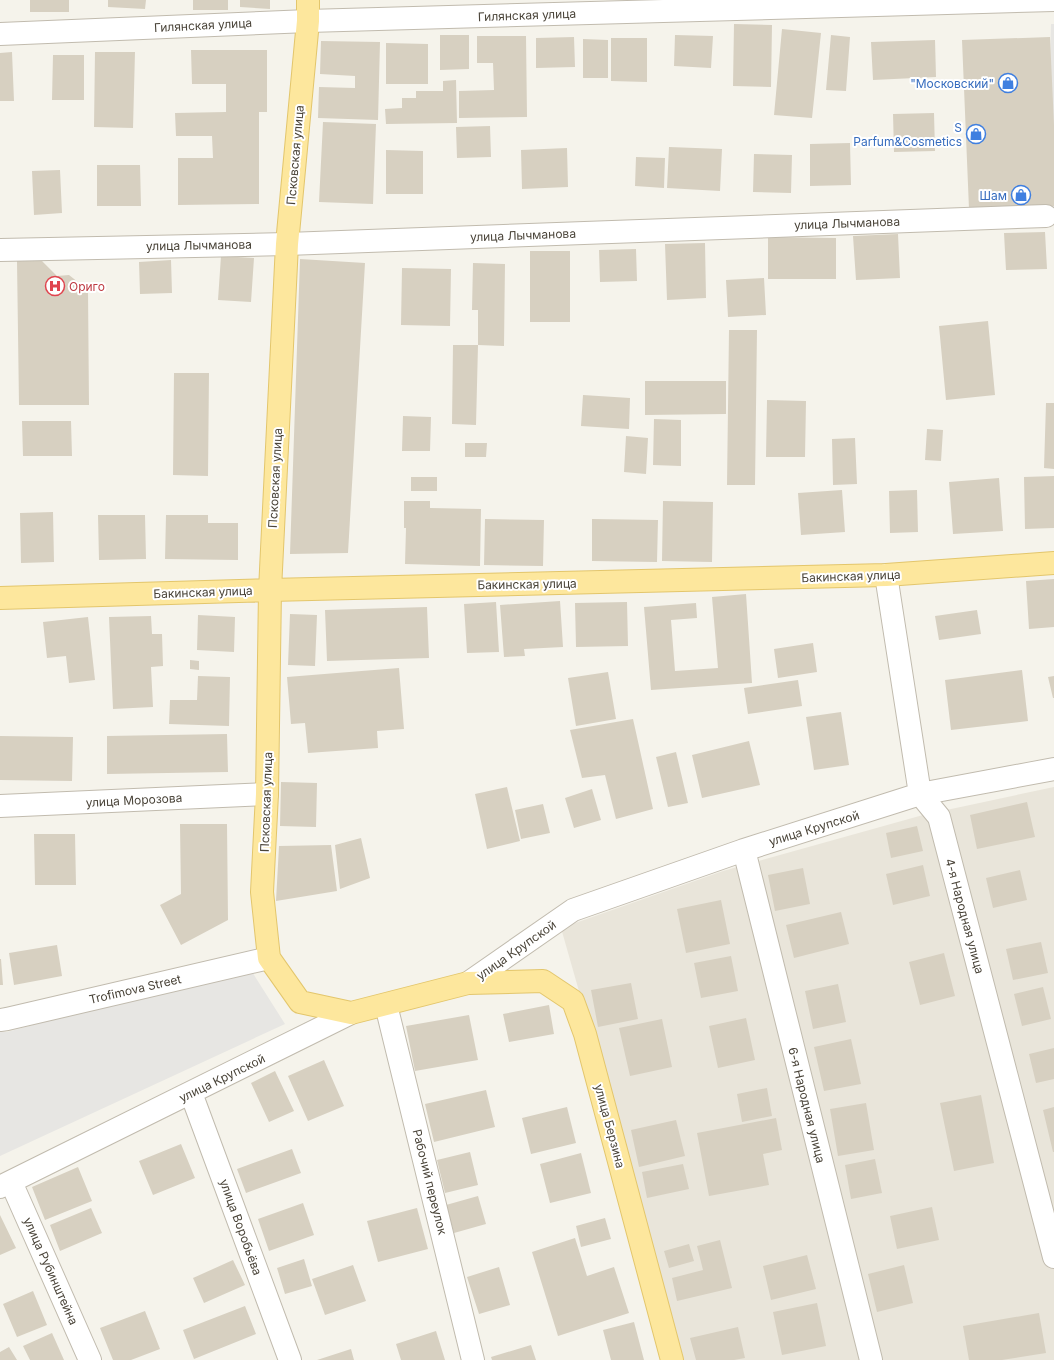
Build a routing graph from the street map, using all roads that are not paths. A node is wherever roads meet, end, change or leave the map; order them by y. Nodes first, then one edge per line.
1 (1054, 0) edge
2 (308, 10) edge
3 (0, 34) edge
4 (1046, 216) dead end
5 (287, 244) junction
6 (0, 250) edge
7 (1054, 563) edge
8 (886, 575) junction
9 (270, 590) junction
10 (0, 598) edge
11 (1054, 769) edge
12 (267, 794) junction
13 (920, 794) junction
14 (0, 806) edge
15 (744, 850) junction
16 (270, 958) junction
17 (468, 983) junction
18 (386, 1004) junction
19 (351, 1013) junction
20 (0, 1020) edge
21 (191, 1093) junction
22 (5, 1184) edge
23 (1054, 1257) edge
24 (90, 1360) edge
25 (290, 1360) edge
26 (473, 1360) edge
27 (672, 1360) edge
28 (871, 1360) edge

1 - 2 street, Гилянская улица
2 - 3 street, Гилянская улица
2 - 5 main road, Псковская улица
4 - 5 street, улица Лычманова
5 - 6 street, улица Лычманова
5 - 9 main road, Псковская улица
7 - 8 main road, Бакинская улица
8 - 9 main road, Бакинская улица
8 - 13 street
9 - 10 main road, Бакинская улица
9 - 12 main road, Псковская улица
11 - 13 street, улица Крупской
12 - 14 street, улица Морозова
12 - 16 main road, Псковская улица
13 - 15 street, улица Крупской
13 - 23 street, 4-я Народная улица
15 - 17 street, улица Крупской
15 - 28 street, 6-я Народная улица
16 - 19 main road
16 - 20 street, Trofimova Street
17 - 18 main road, улица Крупской
17 - 27 main road, улица Берзина
18 - 19 main road, улица Крупской
18 - 26 street, Рабочий переулок
19 - 21 street, улица Крупской
21 - 22 street, улица Крупской
21 - 25 street, улица Воробьёва
22 - 24 street, улица Рубинштейна

